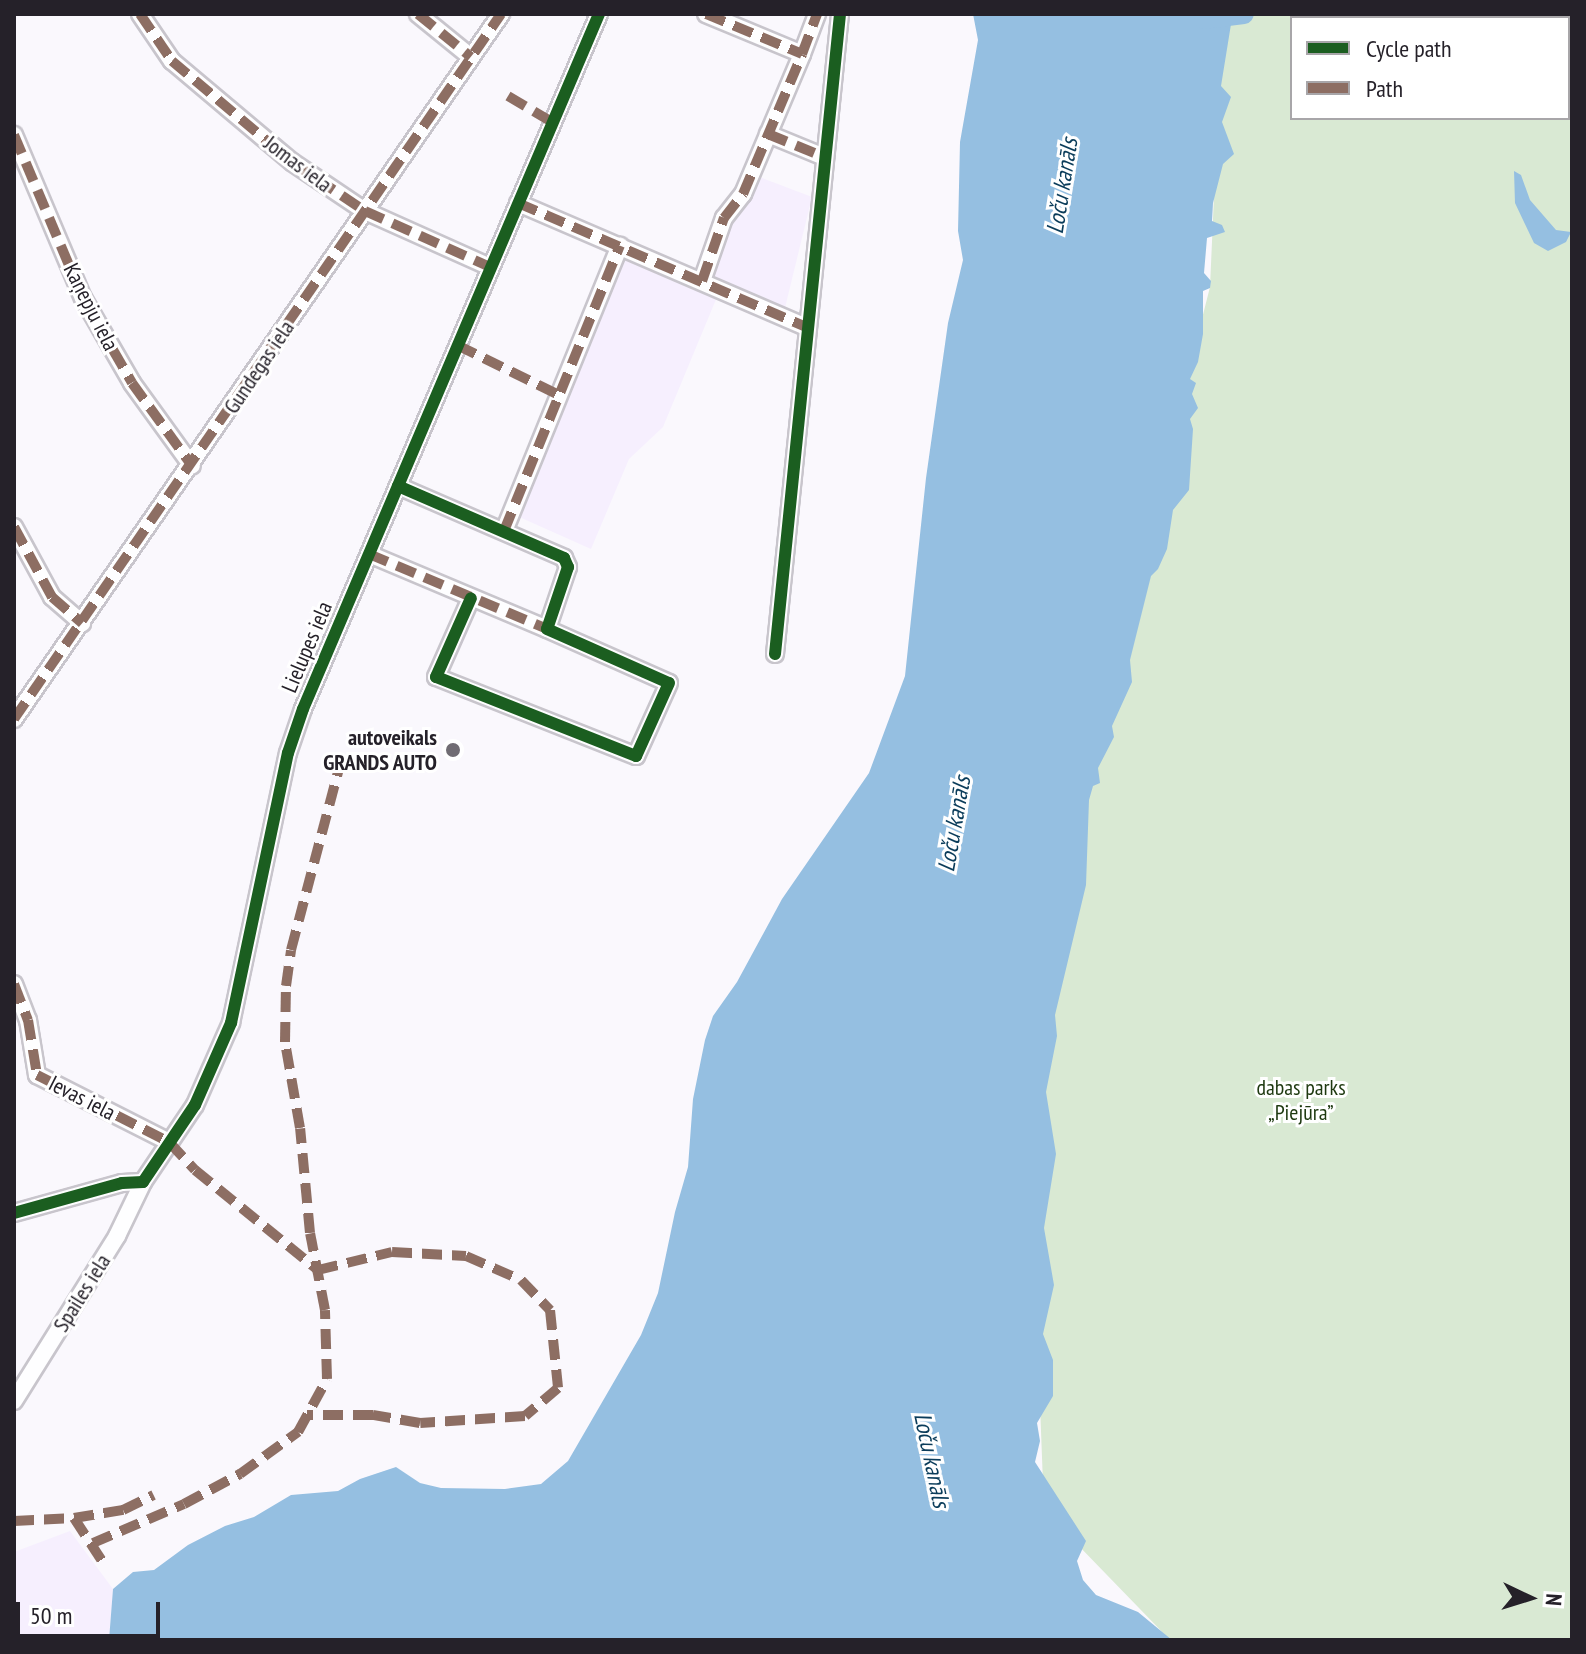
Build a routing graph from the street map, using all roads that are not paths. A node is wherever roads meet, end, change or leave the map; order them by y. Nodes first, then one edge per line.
1 (140, 14) edge
2 (418, 14) edge
3 (501, 14) edge
4 (599, 14) edge
5 (706, 14) edge
6 (817, 14) edge
7 (840, 14) edge
8 (802, 54) junction
9 (471, 57) junction
10 (768, 134) junction
11 (14, 135) edge
12 (824, 157) junction
13 (518, 203) junction
14 (365, 211) junction
15 (620, 246) junction
16 (490, 267) junction
17 (702, 281) junction
18 (806, 327) junction
19 (192, 466) junction
20 (398, 486) junction
21 (14, 527) edge
22 (504, 531) junction
23 (369, 554) junction
24 (471, 598) junction
25 (82, 623) junction
26 (547, 629) junction
27 (775, 654) dead end
28 (14, 719) edge
29 (14, 984) edge
30 (169, 1142) junction
31 (143, 1182) junction
32 (14, 1213) edge
33 (14, 1401) edge

1 - 14 street, Jomas iela
2 - 9 street
3 - 9 street, Gundegas iela
4 - 13 street, Lielupes iela
5 - 8 street
6 - 8 street
7 - 12 street
8 - 10 street
9 - 14 street, Gundegas iela
10 - 12 street
10 - 17 street
11 - 19 street, Kaņepju iela
12 - 18 street
13 - 15 street
13 - 16 street, Lielupes iela
14 - 16 street, Jomas iela
14 - 19 street, Gundegas iela
15 - 17 street
15 - 22 street
16 - 20 street, Lielupes iela
17 - 18 street
18 - 27 street
19 - 25 street, Gundegas iela
20 - 22 street
20 - 23 street, Lielupes iela
21 - 25 street
22 - 26 street
23 - 24 street
23 - 30 street, Lielupes iela
24 - 26 street
24 - 26 street
25 - 28 street, Gundegas iela
29 - 30 street, Ievas iela
30 - 31 street, Lielupes iela
31 - 32 street
31 - 33 street, Spailes iela

